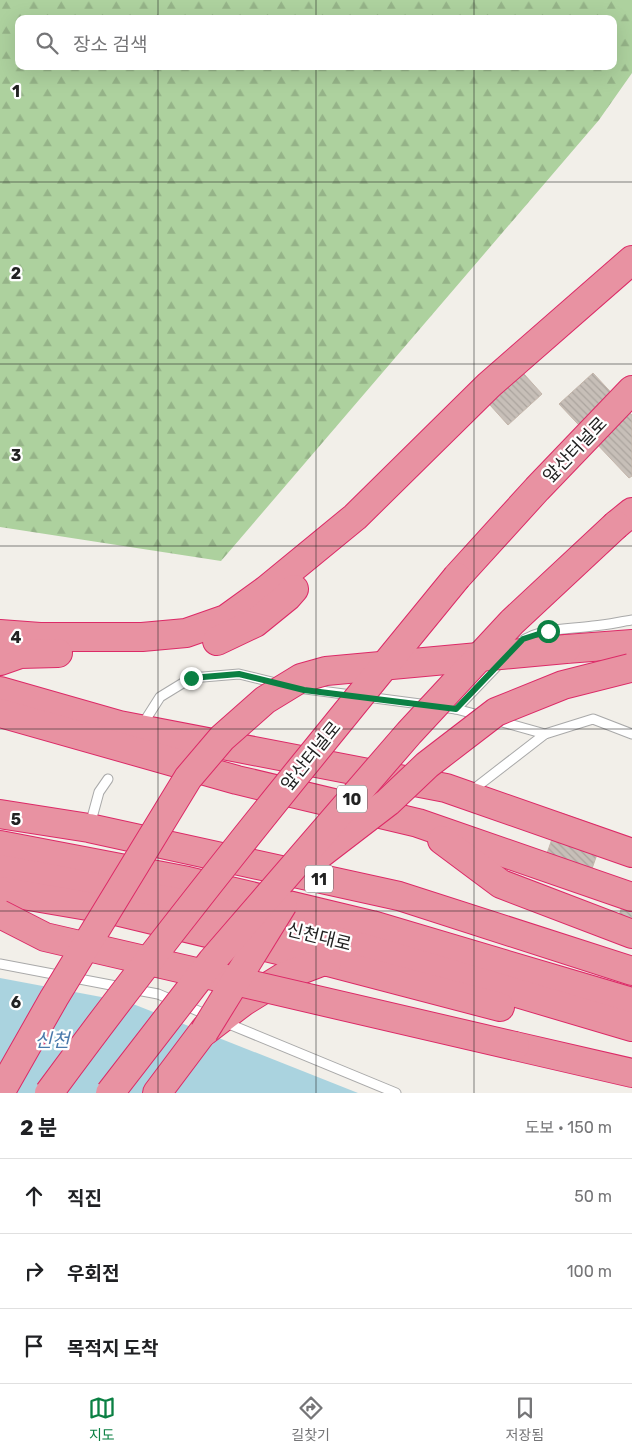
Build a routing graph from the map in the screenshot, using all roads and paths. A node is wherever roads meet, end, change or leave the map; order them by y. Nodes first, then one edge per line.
1 (632, 260) edge
2 (632, 390) edge
3 (355, 517) junction
4 (624, 519) edge
5 (632, 620) edge
6 (0, 634) edge
7 (631, 660) edge
8 (0, 661) edge
9 (0, 691) edge
10 (456, 709) junction
11 (0, 712) edge
12 (146, 719) dead end
13 (545, 734) junction
14 (632, 734) edge
15 (108, 779) dead end
16 (466, 795) junction
17 (0, 814) edge
18 (418, 823) junction
19 (89, 828) junction
20 (0, 845) edge
21 (632, 853) edge
22 (0, 868) edge
23 (0, 891) edge
24 (279, 897) junction
25 (632, 897) edge
26 (0, 914) edge
27 (197, 931) junction
28 (632, 934) edge
29 (330, 963) junction
30 (0, 964) edge
31 (632, 971) edge
32 (632, 1002) edge
33 (212, 1021) junction
34 (632, 1027) edge
35 (632, 1046) edge
36 (632, 1073) edge
37 (0, 1093) edge
38 (49, 1093) edge
39 (110, 1093) edge
40 (157, 1093) edge
41 (396, 1093) edge

1 - 3 highway
2 - 38 highway, 앞산터널로, bridge
3 - 6 highway
3 - 8 highway
4 - 24 highway, 10, bridge
5 - 10 lane
7 - 24 highway, bridge
7 - 37 highway, bridge
9 - 16 highway
10 - 12 lane
10 - 13 lane
11 - 18 highway
13 - 14 lane
13 - 16 lane
15 - 19 lane
16 - 21 highway
17 - 19 highway, 11
18 - 25 highway
18 - 28 highway
19 - 31 highway, 11
20 - 24 highway, 신천대로 / 11
22 - 34 highway, 신천대로
23 - 27 highway
24 - 32 highway, 신천대로 / 11
24 - 33 highway, bridge
24 - 39 highway, 10, bridge
26 - 36 highway, bridge
27 - 29 highway
27 - 33 highway
29 - 33 highway
29 - 35 highway
30 - 33 lane
33 - 40 highway
33 - 41 lane

